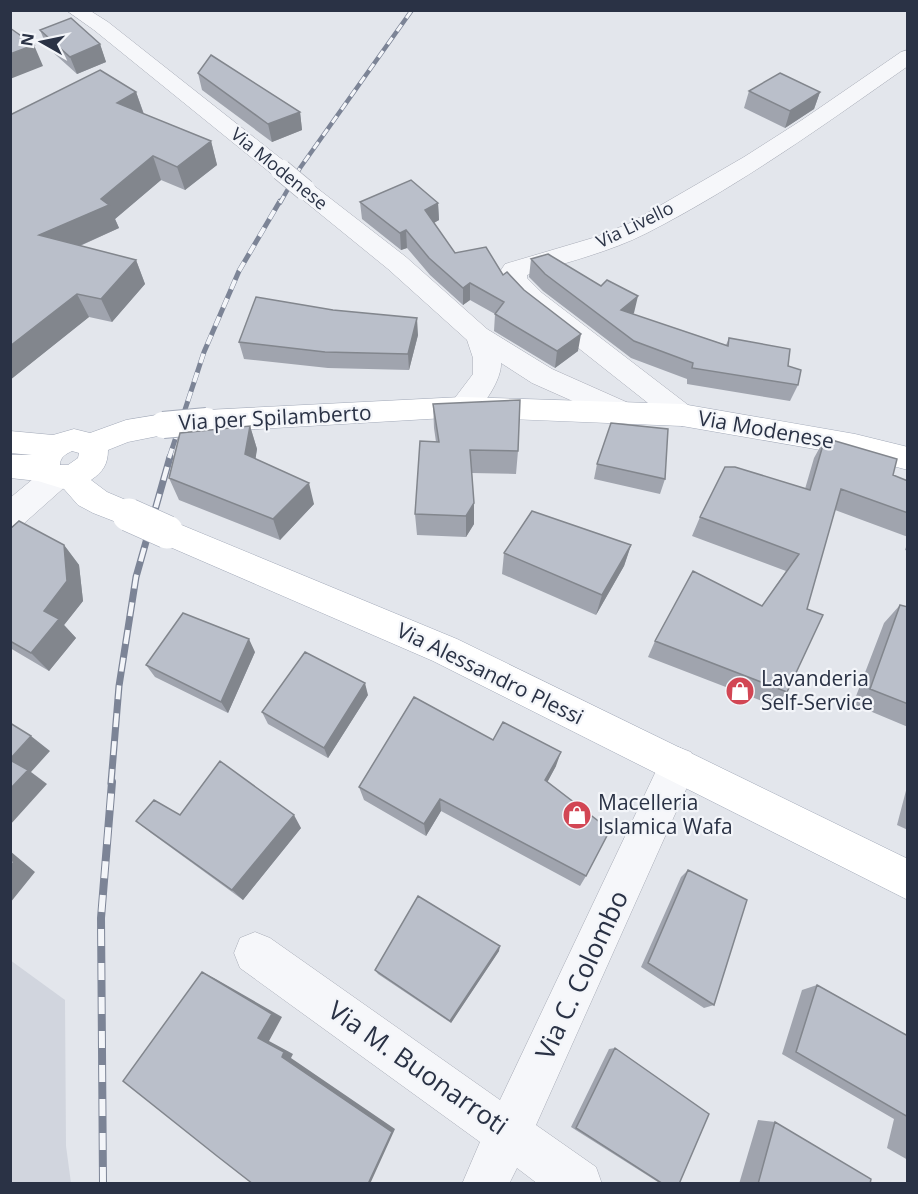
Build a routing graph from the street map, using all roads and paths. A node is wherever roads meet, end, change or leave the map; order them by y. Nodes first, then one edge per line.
1 (75, 10) edge
2 (908, 56) edge
3 (478, 335) junction
4 (462, 407) junction
5 (623, 412) junction
6 (682, 415) junction
7 (10, 442) edge
8 (908, 459) edge
9 (10, 466) edge
10 (57, 467) junction
11 (10, 517) edge
12 (678, 765) junction
13 (908, 880) edge
14 (255, 953) dead end
15 (509, 1132) junction
16 (485, 1184) edge
17 (579, 1184) edge

1 - 3 street, Via Modenese, bridge
2 - 6 street, Via Livello
3 - 4 street, Via Modenese
3 - 5 street, Via Modenese
4 - 5 main road, Via Modenese
4 - 10 main road, Via per Spilamberto, bridge
5 - 6 main road, Via Modenese
6 - 8 main road, Via Modenese
7 - 10 main road
9 - 10 main road
10 - 11 street
10 - 12 main road, Via Alessandro Plessi, bridge
12 - 13 main road, Via Alessandro Plessi
12 - 15 street, Via C. Colombo
14 - 15 street, Via M. Buonarroti
15 - 16 street, Via C. Colombo
15 - 17 street, Via M. Buonarroti

